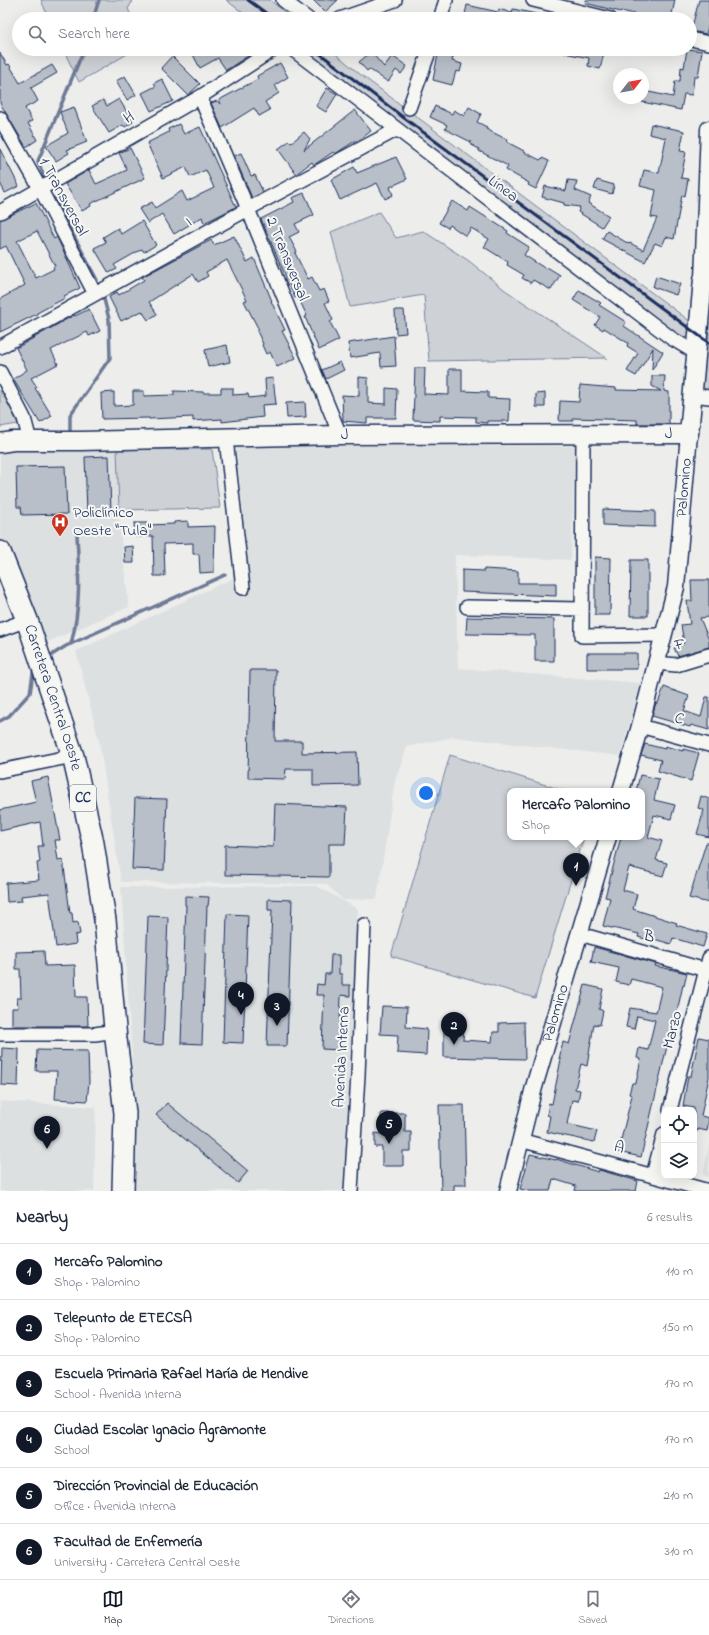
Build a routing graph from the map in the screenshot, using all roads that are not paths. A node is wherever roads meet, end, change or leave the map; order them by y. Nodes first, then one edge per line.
1 (283, 0) edge
2 (395, 0) edge
3 (446, 0) edge
4 (533, 0) edge
5 (299, 12) edge
6 (360, 12) edge
7 (442, 12) edge
8 (582, 12) edge
9 (697, 40) edge
10 (709, 43) edge
11 (263, 56) edge
12 (301, 56) edge
13 (428, 56) edge
14 (200, 97) junction
15 (409, 108) dead end
16 (0, 118) edge
17 (709, 129) edge
18 (396, 130) junction
19 (41, 190) junction
20 (248, 209) junction
21 (0, 212) edge
22 (706, 281) edge
23 (95, 294) junction
24 (0, 347) edge
25 (696, 353) junction
26 (0, 372) edge
27 (701, 396) edge
28 (689, 434) junction
29 (340, 435) junction
30 (584, 435) junction
31 (226, 438) junction
32 (30, 441) junction
33 (0, 442) edge
34 (0, 552) edge
35 (243, 588) dead end
36 (467, 607) dead end
37 (582, 609) junction
38 (28, 620) junction
39 (0, 630) edge
40 (664, 635) junction
41 (709, 655) edge
42 (657, 663) junction
43 (640, 726) junction
44 (709, 745) edge
45 (73, 756) junction
46 (0, 770) edge
47 (622, 788) edge
48 (607, 840) edge
49 (364, 925) dead end
50 (580, 934) junction
51 (708, 967) edge
52 (0, 1034) edge
53 (115, 1035) junction
54 (671, 1107) edge
55 (520, 1140) junction
56 (662, 1143) edge
57 (653, 1175) junction
58 (110, 1191) edge
59 (123, 1191) edge
60 (351, 1191) edge
61 (508, 1191) edge
62 (709, 1191) edge

1 - 5 street
2 - 6 street
3 - 7 street
4 - 8 street
9 - 10 street
11 - 14 street, H
12 - 18 street, Línea
13 - 15 street
14 - 19 street, H
14 - 20 street, 2 Transversal
16 - 19 street, 1 Transversal
17 - 22 street, Palomino
18 - 20 street, I
18 - 25 street, Línea
19 - 21 street, H
19 - 23 street, 1 Transversal
20 - 23 street, I
20 - 29 street, 2 Transversal
22 - 25 main road, Palomino
23 - 24 street, I
25 - 27 main road, Palomino
26 - 32 street
27 - 28 main road, Palomino
28 - 30 main road, J
28 - 40 street, Palomino
29 - 30 main road, J
29 - 31 main road, J
30 - 37 street
31 - 32 main road, J
31 - 35 street
32 - 33 main road, J
34 - 38 main road, Carretera Central Oeste / CC
36 - 37 street
37 - 40 street
38 - 39 street
38 - 45 main road, Carretera Central Oeste / CC
40 - 42 street, Palomino
41 - 42 street, F
42 - 43 street, Palomino
43 - 44 street, C
43 - 47 street, Palomino
45 - 46 street
45 - 53 main road, Carretera Central Oeste / CC
48 - 50 street, Palomino
49 - 60 street, Avenida Interna
50 - 51 street, B
50 - 55 street, Palomino
51 - 54 street, Marzo
52 - 53 street
53 - 58 main road, Carretera Central Oeste / CC
53 - 59 main road, Carretera Central Oeste / CC
55 - 57 street, A
55 - 61 street, Palomino
56 - 57 street
57 - 62 street, A

